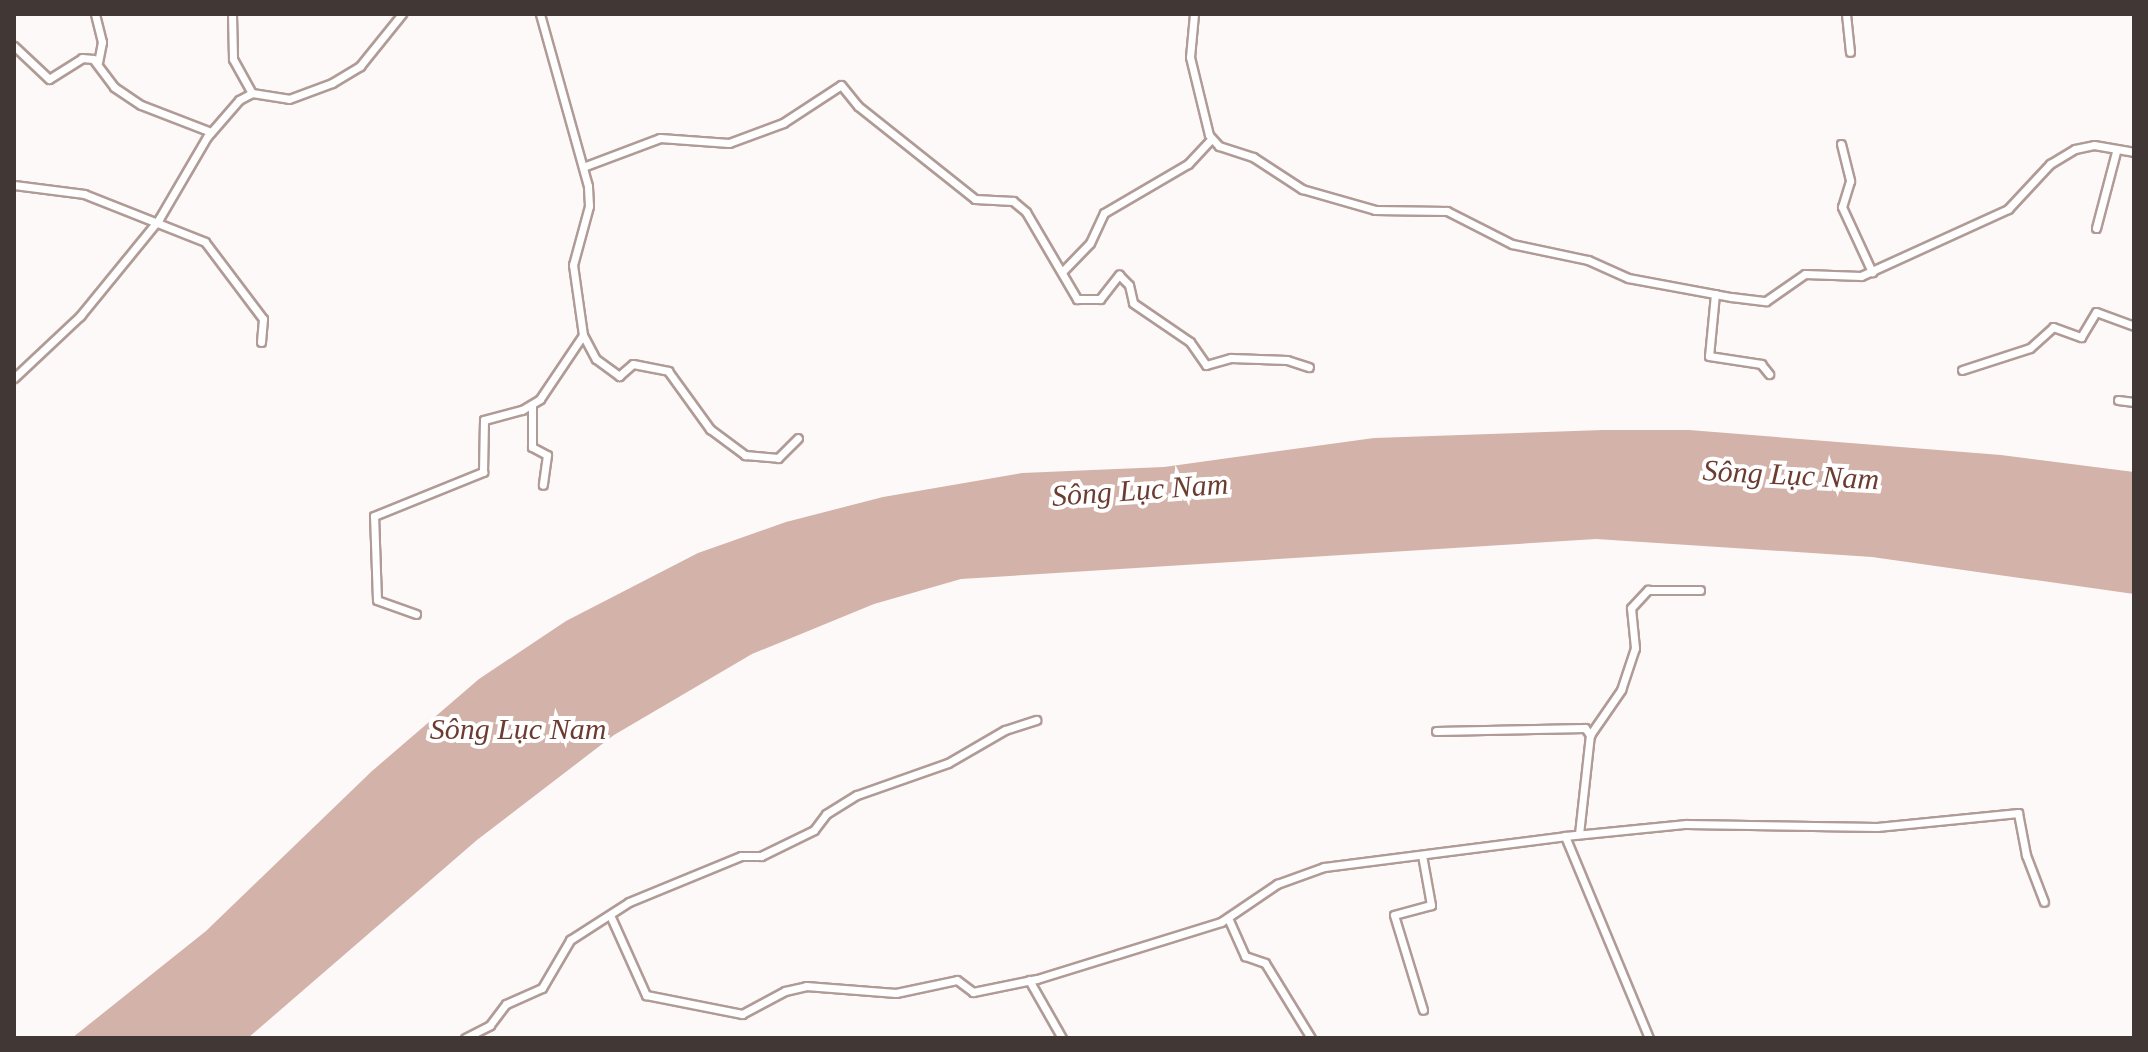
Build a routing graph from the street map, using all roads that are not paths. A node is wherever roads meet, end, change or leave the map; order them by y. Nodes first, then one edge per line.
1 (95, 14) edge
2 (232, 14) edge
3 (402, 14) edge
4 (540, 14) edge
5 (1194, 14) edge
6 (1846, 14) edge
7 (14, 46) edge
8 (1850, 52) dead end
9 (98, 62) junction
10 (252, 93) junction
11 (211, 132) junction
12 (1211, 139) junction
13 (1841, 144) dead end
14 (2116, 152) junction
15 (2134, 152) edge
16 (583, 167) junction
17 (14, 185) edge
18 (154, 225) junction
19 (2096, 228) dead end
20 (1062, 272) junction
21 (1872, 272) junction
22 (1715, 294) junction
23 (2134, 326) edge
24 (583, 335) junction
25 (261, 342) dead end
26 (1309, 367) dead end
27 (1962, 370) dead end
28 (1769, 374) dead end
29 (14, 378) edge
30 (2118, 400) dead end
31 (2134, 402) edge
32 (532, 405) junction
33 (798, 438) dead end
34 (543, 485) dead end
35 (1700, 590) dead end
36 (416, 614) dead end
37 (1036, 720) dead end
38 (1436, 731) dead end
39 (1590, 735) junction
40 (1579, 834) junction
41 (1565, 836) junction
42 (1422, 855) junction
43 (2044, 902) dead end
44 (610, 915) junction
45 (1228, 918) junction
46 (1029, 980) junction
47 (1423, 1010) dead end
48 (465, 1038) edge
49 (1062, 1038) edge
50 (1311, 1038) edge
51 (1649, 1038) edge

1 - 9 street
2 - 10 street
3 - 10 street
4 - 16 street
5 - 12 street
6 - 8 street
7 - 9 street
9 - 11 street
10 - 11 street
11 - 18 street
12 - 20 street
12 - 22 street
13 - 21 street
14 - 15 street
14 - 19 street
14 - 21 street
16 - 20 street
16 - 24 street
17 - 18 street
18 - 25 street
18 - 29 street
20 - 26 street
21 - 22 street
22 - 28 street
23 - 27 street
24 - 32 street
24 - 33 street
30 - 31 street
32 - 34 street
32 - 36 street
35 - 39 street
37 - 44 street
38 - 39 street
39 - 40 street
40 - 41 street
40 - 43 street
41 - 42 street
41 - 51 street
42 - 45 street
42 - 47 street
44 - 46 street
44 - 48 street
45 - 46 street
45 - 50 street
46 - 49 street

